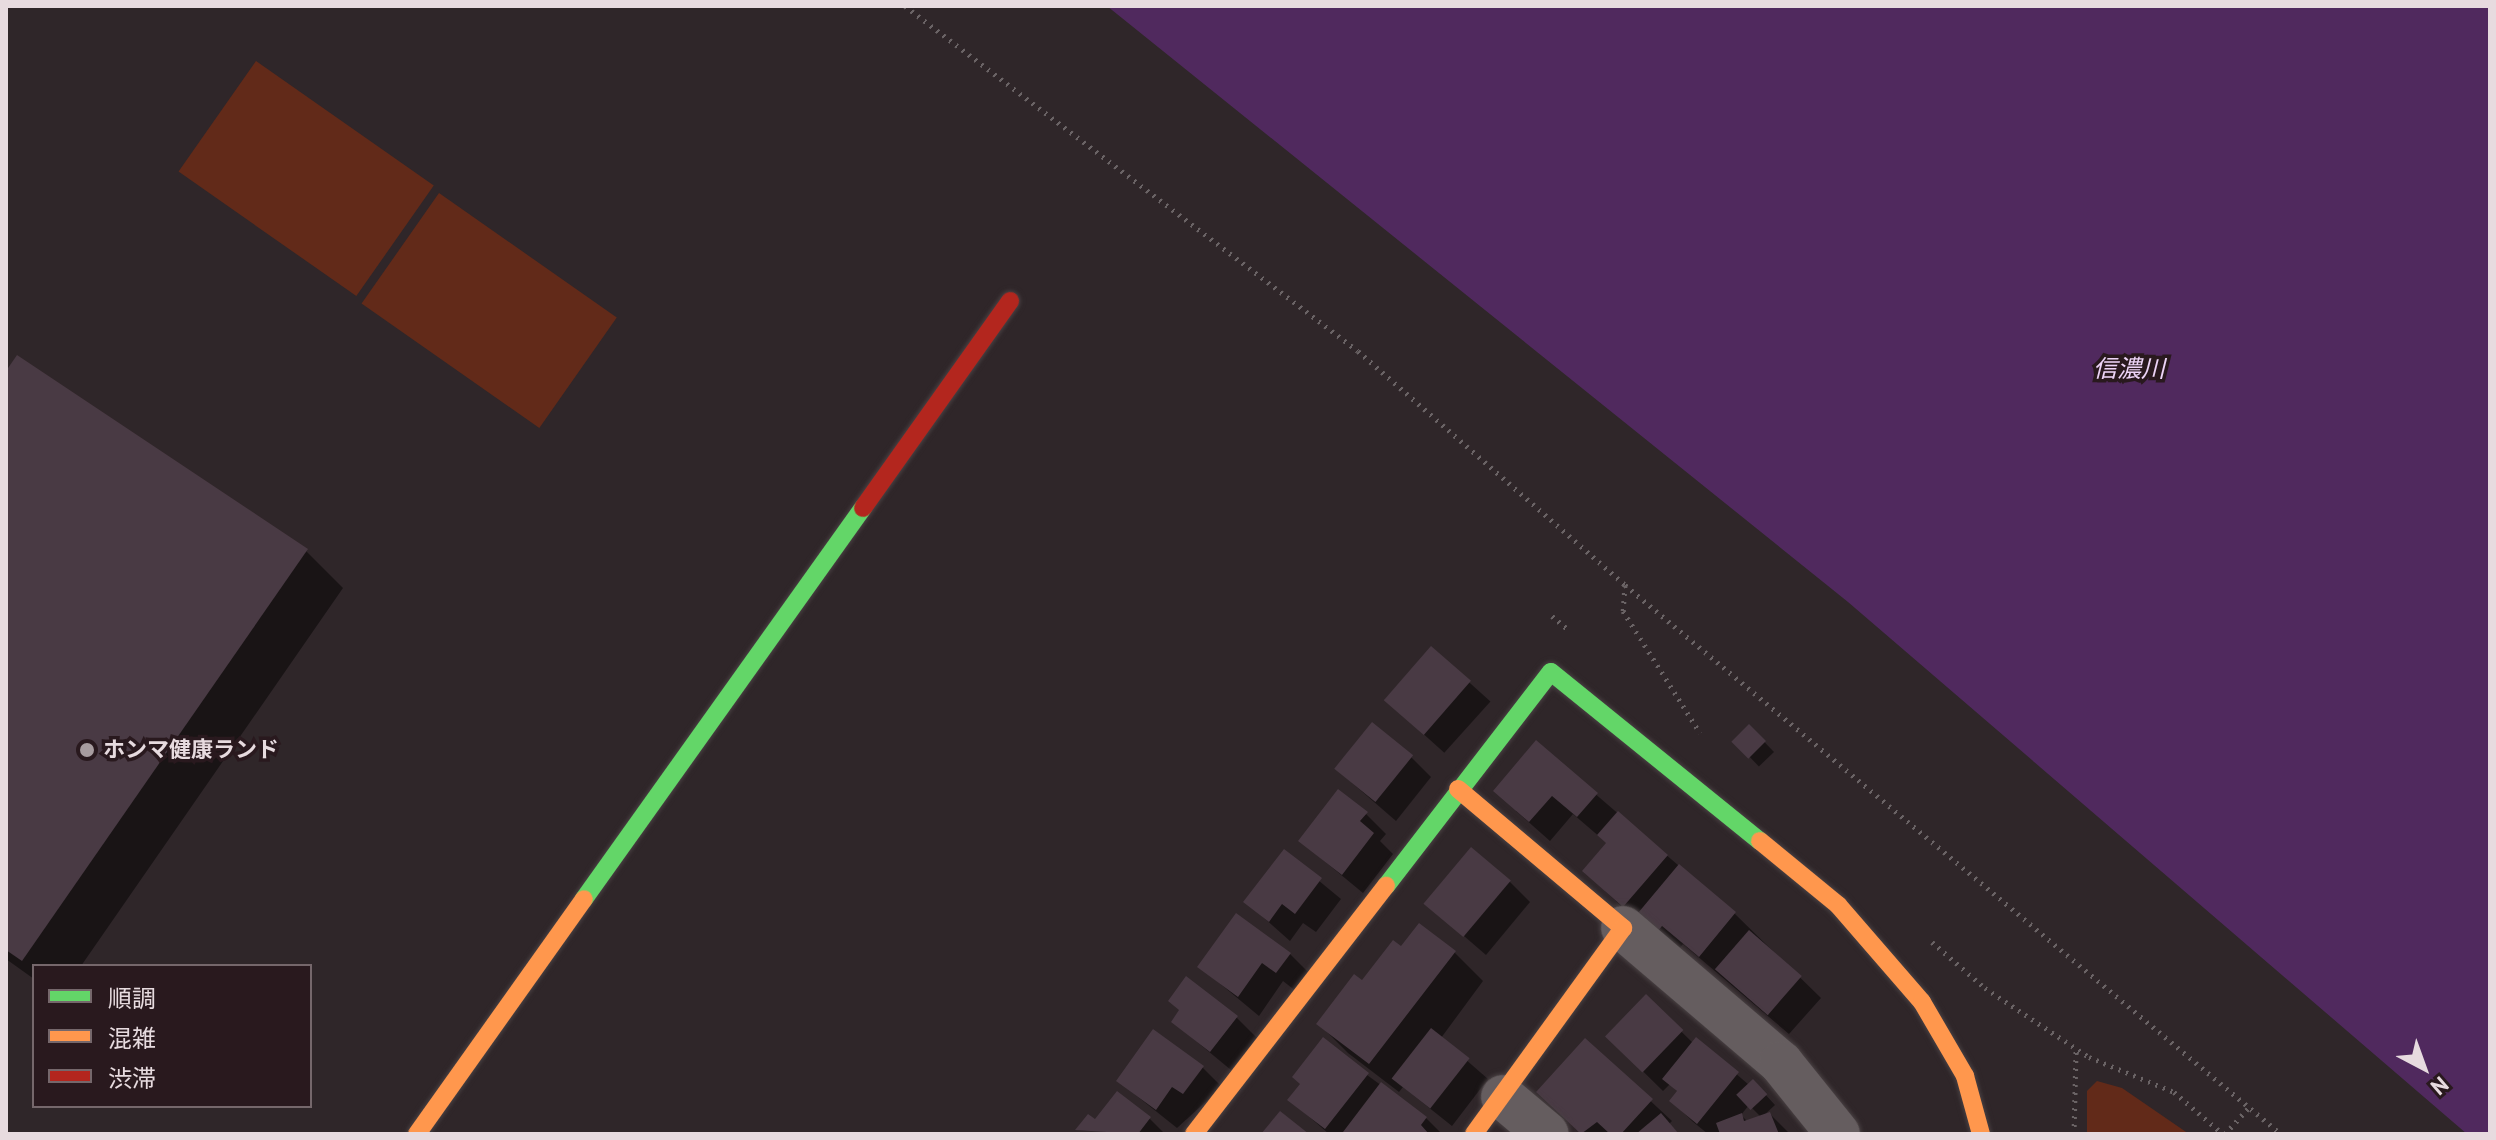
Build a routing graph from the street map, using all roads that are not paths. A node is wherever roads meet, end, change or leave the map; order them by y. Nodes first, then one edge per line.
1 (1010, 301) dead end
2 (1458, 789) junction
3 (1623, 928) junction
4 (1503, 1097) junction
5 (417, 1134) edge
6 (1194, 1134) edge
7 (1474, 1134) edge
8 (1547, 1134) edge
9 (1838, 1134) edge
10 (1981, 1134) edge

1 - 5 street
2 - 3 street
2 - 6 street
2 - 10 street
3 - 4 street
3 - 9 street
4 - 7 street
4 - 8 street

